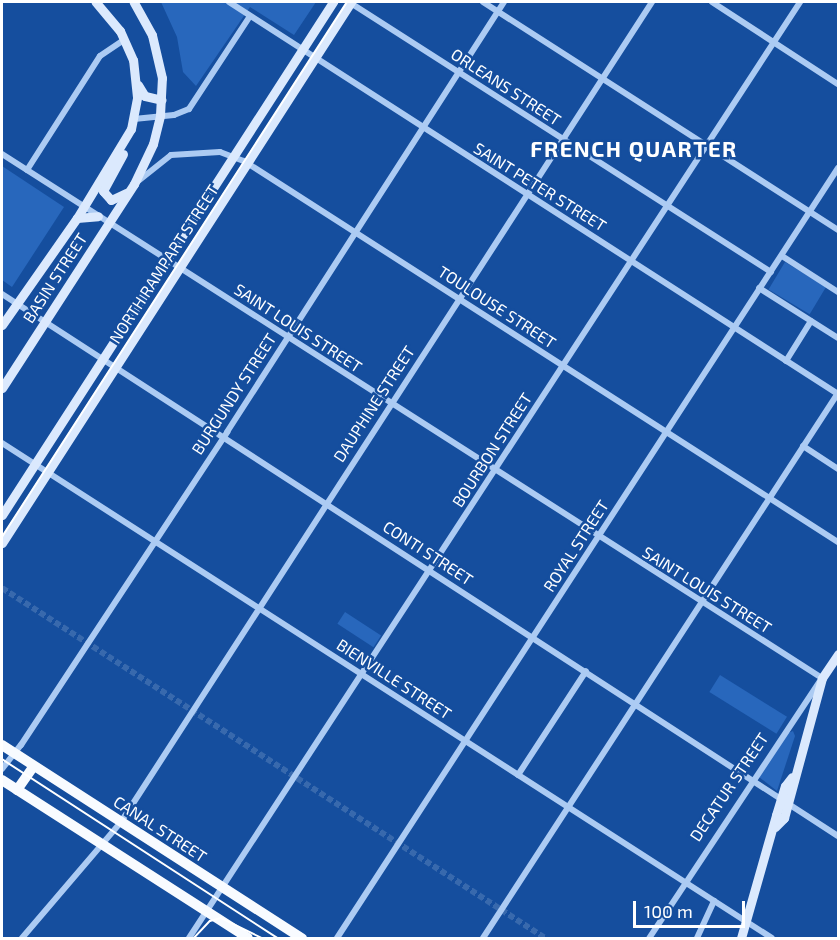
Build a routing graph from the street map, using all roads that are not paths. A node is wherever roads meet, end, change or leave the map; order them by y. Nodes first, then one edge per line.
1 (96, 2) edge
2 (134, 2) edge
3 (229, 2) edge
4 (333, 2) edge
5 (350, 2) edge
6 (483, 2) edge
7 (504, 2) edge
8 (652, 2) edge
9 (712, 2) edge
10 (800, 2) edge
11 (498, 11) junction
12 (250, 16) junction
13 (124, 39) junction
14 (773, 42) junction
15 (301, 51) junction
16 (314, 60) junction
17 (459, 72) junction
18 (602, 78) junction
19 (137, 82) junction
20 (838, 84) edge
21 (162, 100) junction
22 (160, 115) junction
23 (134, 119) junction
24 (422, 129) junction
25 (563, 139) junction
26 (126, 141) junction
27 (707, 146) junction
28 (2, 154) edge
29 (234, 156) junction
30 (248, 162) junction
31 (838, 168) edge
32 (27, 170) junction
33 (134, 184) junction
34 (527, 194) junction
35 (668, 206) junction
36 (84, 207) junction
37 (810, 212) junction
38 (98, 216) junction
39 (76, 218) junction
40 (108, 224) junction
41 (838, 230) edge
42 (355, 231) junction
43 (782, 256) junction
44 (166, 259) junction
45 (632, 261) junction
46 (179, 268) junction
47 (771, 272) junction
48 (759, 288) junction
49 (838, 292) edge
50 (2, 294) edge
51 (459, 298) junction
52 (15, 303) junction
53 (812, 321) junction
54 (44, 322) junction
55 (2, 325) edge
56 (732, 327) junction
57 (287, 337) junction
58 (838, 338) edge
59 (102, 359) junction
60 (786, 361) junction
61 (564, 366) junction
62 (115, 368) junction
63 (2, 388) edge
64 (838, 393) edge
65 (390, 404) junction
66 (667, 432) junction
67 (222, 436) junction
68 (2, 443) edge
69 (804, 446) junction
70 (34, 463) junction
71 (838, 469) edge
72 (48, 471) junction
73 (495, 471) junction
74 (770, 499) junction
75 (326, 503) junction
76 (2, 514) edge
77 (598, 537) junction
78 (154, 540) junction
79 (838, 542) edge
80 (2, 543) edge
81 (429, 570) junction
82 (702, 603) junction
83 (258, 607) junction
84 (533, 637) junction
85 (838, 654) edge
86 (586, 671) junction
87 (362, 674) junction
88 (822, 678) junction
89 (636, 704) junction
90 (466, 741) junction
91 (2, 745) edge
92 (14, 753) junction
93 (34, 766) junction
94 (2, 768) edge
95 (518, 775) junction
96 (2, 780) edge
97 (753, 780) junction
98 (17, 790) junction
99 (784, 801) junction
100 (569, 807) junction
101 (121, 822) junction
102 (838, 836) edge
103 (103, 846) junction
104 (684, 882) junction
105 (223, 888) junction
106 (714, 901) junction
107 (206, 912) junction
108 (747, 922) junction
109 (22, 939) edge
110 (189, 939) edge
111 (248, 939) edge
112 (302, 939) edge
113 (337, 939) edge
114 (483, 939) edge
115 (649, 939) edge
116 (697, 939) edge
117 (741, 939) edge
118 (772, 939) edge

1 - 13 street
2 - 21 street, BASIN STREET
3 - 12 street, SAINT PETER STREET
4 - 15 street, NORTH RAMPART STREET
5 - 16 street, NORTH RAMPART STREET
5 - 17 street, ORLEANS STREET
6 - 11 street
7 - 11 street, BURGUNDY STREET
8 - 18 street, DAUPHINE STREET
9 - 14 street
10 - 14 street, BOURBON STREET
11 - 17 street, BURGUNDY STREET
11 - 18 street
12 - 15 street, SAINT PETER STREET
12 - 22 street
13 - 19 street
13 - 32 street
14 - 20 street
14 - 27 street, BOURBON STREET
15 - 16 street, SAINT PETER STREET
15 - 29 street, NORTH RAMPART STREET
16 - 24 street, SAINT PETER STREET
16 - 30 street, NORTH RAMPART STREET
17 - 24 street, BURGUNDY STREET
17 - 25 street, ORLEANS STREET
18 - 25 street, DAUPHINE STREET
18 - 27 street
19 - 21 street
19 - 23 street
21 - 22 street, BASIN STREET
22 - 23 street
22 - 33 street, BASIN STREET
23 - 26 street
24 - 34 street, SAINT PETER STREET
24 - 42 street, BURGUNDY STREET
25 - 34 street, DAUPHINE STREET
25 - 35 street, ORLEANS STREET
26 - 33 street
26 - 36 street, BASIN STREET
27 - 35 street, BOURBON STREET
27 - 37 street
28 - 32 street, SAINT LOUIS STREET
29 - 30 street, TOULOUSE STREET
29 - 33 street, TOULOUSE STREET
29 - 44 street, NORTH RAMPART STREET
30 - 42 street, TOULOUSE STREET
30 - 46 street, NORTH RAMPART STREET
31 - 37 street, ROYAL STREET
32 - 36 street, SAINT LOUIS STREET
33 - 40 street, BASIN STREET
34 - 45 street, SAINT PETER STREET
34 - 51 street, DAUPHINE STREET
35 - 45 street, BOURBON STREET
35 - 47 street, ORLEANS STREET
36 - 38 street, SAINT LOUIS STREET
36 - 39 street, BASIN STREET
37 - 41 street
37 - 43 street, ROYAL STREET
38 - 39 street
38 - 40 street, SAINT LOUIS STREET
39 - 52 street, BASIN STREET
40 - 44 street, SAINT LOUIS STREET
40 - 54 street, BASIN STREET
42 - 51 street, TOULOUSE STREET
42 - 57 street, BURGUNDY STREET
43 - 47 street, ROYAL STREET
43 - 49 street
44 - 46 street, SAINT LOUIS STREET
44 - 59 street, NORTH RAMPART STREET
45 - 56 street, SAINT PETER STREET
45 - 61 street, BOURBON STREET
46 - 57 street, SAINT LOUIS STREET
46 - 62 street, NORTH RAMPART STREET
47 - 48 street, ROYAL STREET
48 - 53 street
48 - 56 street, ROYAL STREET
50 - 52 street, CONTI STREET
51 - 61 street, TOULOUSE STREET
51 - 65 street, DAUPHINE STREET
52 - 54 street, CONTI STREET
52 - 55 street, BASIN STREET
53 - 58 street
53 - 60 street
54 - 59 street, CONTI STREET
54 - 63 street, BASIN STREET
56 - 60 street, SAINT PETER STREET
56 - 66 street, ROYAL STREET
57 - 65 street, SAINT LOUIS STREET
57 - 67 street, BURGUNDY STREET
59 - 62 street, CONTI STREET
59 - 70 street, NORTH RAMPART STREET
60 - 64 street, SAINT PETER STREET
61 - 66 street, TOULOUSE STREET
61 - 73 street, BOURBON STREET
62 - 67 street, CONTI STREET
62 - 72 street, NORTH RAMPART STREET
64 - 69 street
65 - 73 street, SAINT LOUIS STREET
65 - 75 street, DAUPHINE STREET
66 - 74 street, TOULOUSE STREET
66 - 77 street, ROYAL STREET
67 - 75 street, CONTI STREET
67 - 78 street, BURGUNDY STREET
68 - 70 street, BIENVILLE STREET
69 - 71 street
69 - 74 street
70 - 72 street, BIENVILLE STREET
70 - 76 street, NORTH RAMPART STREET
72 - 78 street, BIENVILLE STREET
72 - 80 street, NORTH RAMPART STREET
73 - 77 street, SAINT LOUIS STREET
73 - 81 street, BOURBON STREET
74 - 79 street, TOULOUSE STREET
74 - 82 street
75 - 81 street, CONTI STREET
75 - 83 street, DAUPHINE STREET
77 - 82 street, SAINT LOUIS STREET
77 - 84 street, ROYAL STREET
78 - 83 street, BIENVILLE STREET
78 - 92 street, BURGUNDY STREET
81 - 84 street, CONTI STREET
81 - 87 street, BOURBON STREET
82 - 88 street, SAINT LOUIS STREET
82 - 89 street
83 - 87 street, BIENVILLE STREET
83 - 101 street, DAUPHINE STREET
84 - 86 street, CONTI STREET
84 - 90 street, ROYAL STREET
85 - 88 street, DECATUR STREET
86 - 89 street, CONTI STREET
86 - 95 street
87 - 90 street, BIENVILLE STREET
87 - 105 street, BOURBON STREET
88 - 97 street, DECATUR STREET
88 - 99 street
89 - 97 street, CONTI STREET
89 - 100 street
90 - 95 street, BIENVILLE STREET
90 - 113 street, ROYAL STREET
91 - 92 main road, CANAL STREET
92 - 93 main road, CANAL STREET
92 - 94 street, BURGUNDY STREET
93 - 98 main road
93 - 101 main road, CANAL STREET
95 - 100 street, BIENVILLE STREET
96 - 98 main road
97 - 99 street, CONTI STREET
97 - 104 street, DECATUR STREET
98 - 103 main road
99 - 102 street, CONTI STREET
99 - 108 street
100 - 104 street, BIENVILLE STREET
100 - 114 street
101 - 103 street, DAUPHINE STREET
101 - 105 main road, CANAL STREET
103 - 107 main road
103 - 109 street, DAUPHINE STREET
104 - 106 street, BIENVILLE STREET
104 - 115 street, DECATUR STREET
105 - 107 street, BOURBON STREET
105 - 112 main road, CANAL STREET
106 - 108 street, BIENVILLE STREET
106 - 116 street
107 - 110 street, BOURBON STREET
107 - 111 main road
108 - 117 street
108 - 118 street, BIENVILLE STREET

